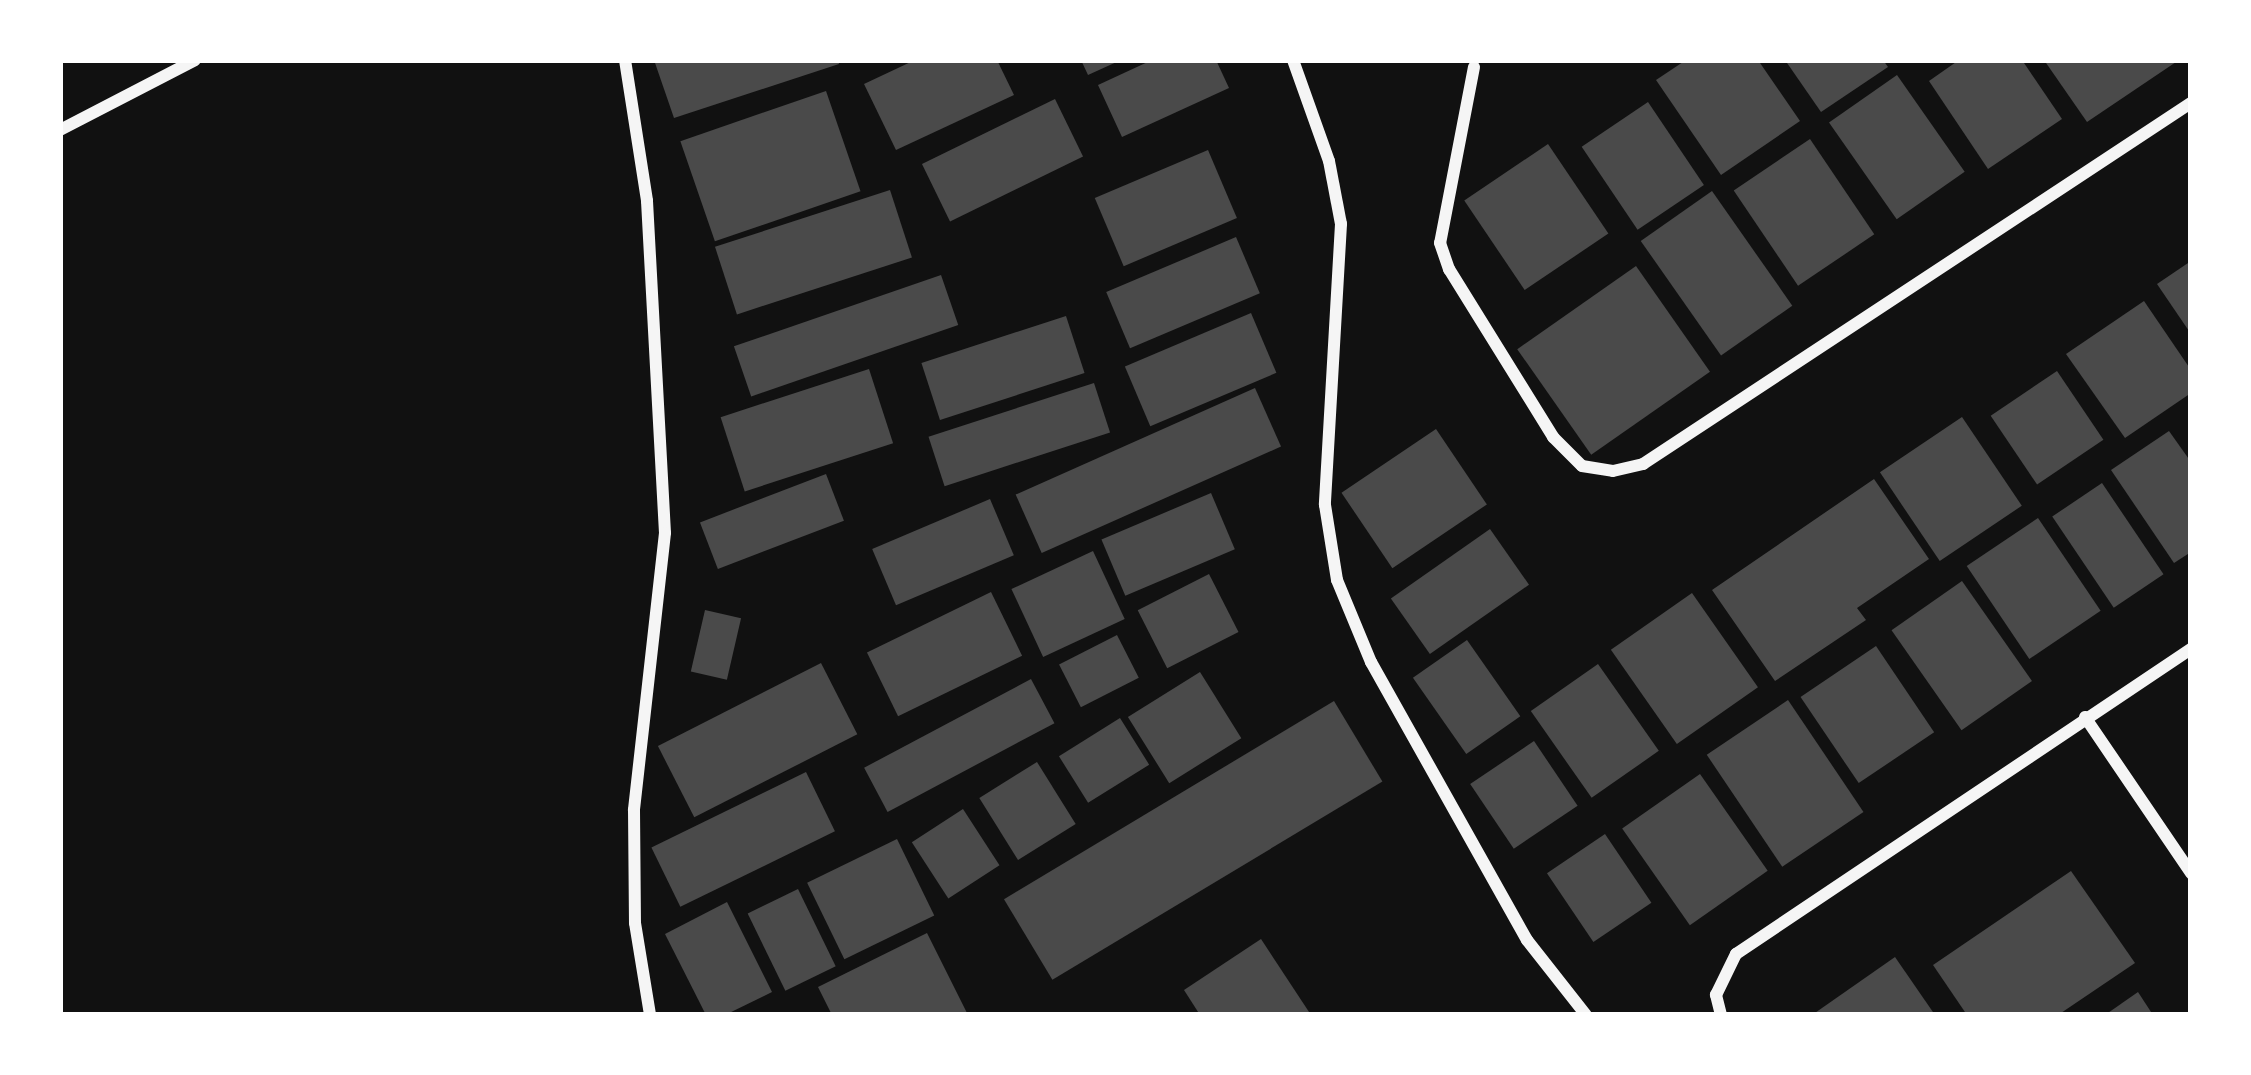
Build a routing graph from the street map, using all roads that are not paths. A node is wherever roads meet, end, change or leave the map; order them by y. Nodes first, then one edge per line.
1 (195, 60) edge
2 (625, 60) edge
3 (1293, 60) edge
4 (1476, 62) edge
5 (2191, 103) edge
6 (60, 130) edge
7 (2191, 650) edge
8 (2085, 717) junction
9 (2191, 873) edge
10 (650, 1015) edge
11 (1586, 1015) edge
12 (1720, 1015) edge

1 - 6 street
2 - 10 street
3 - 11 street
4 - 5 street
7 - 8 street
8 - 9 street
8 - 12 street

